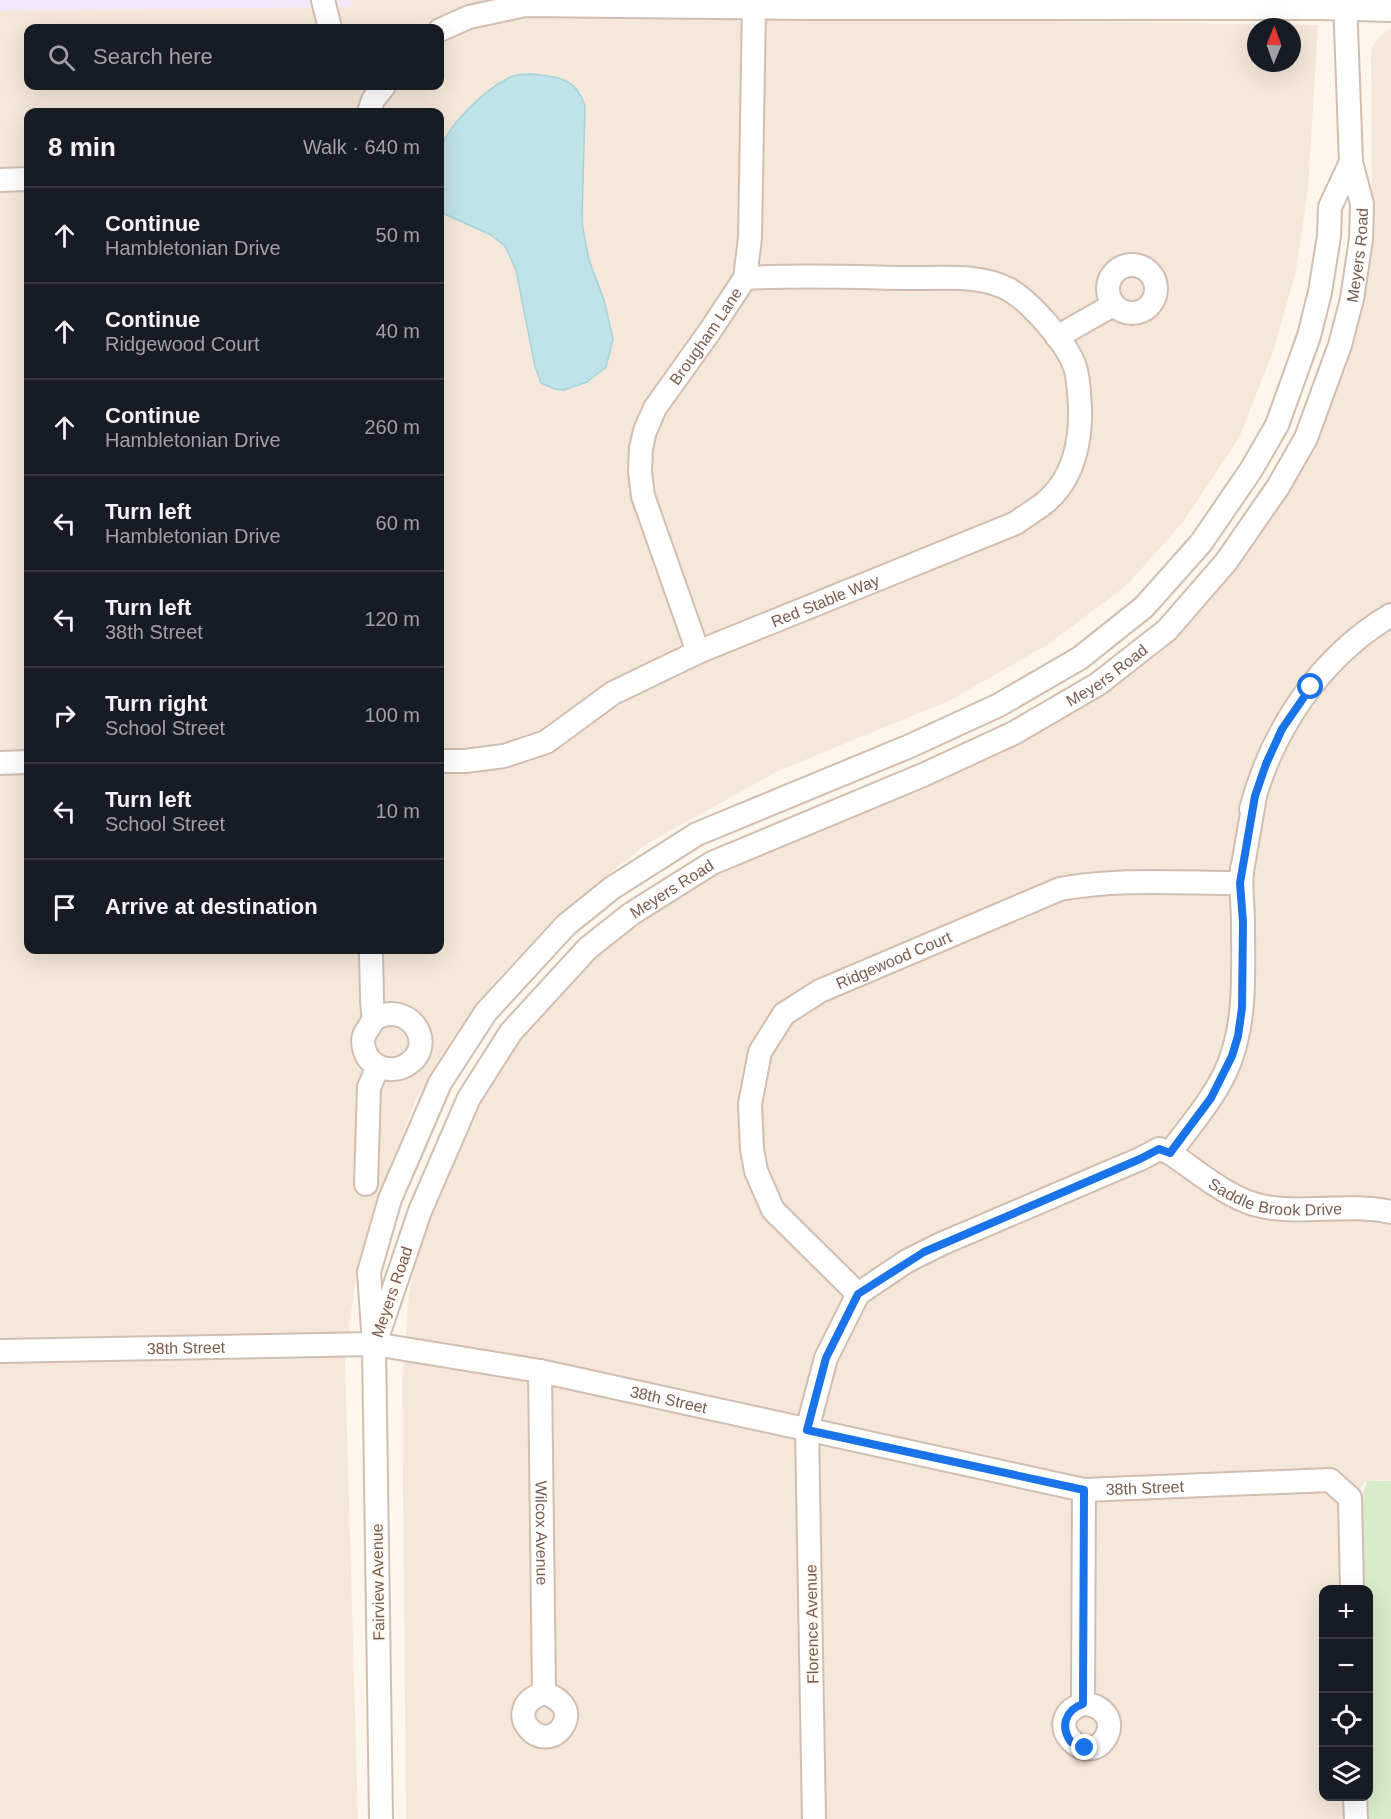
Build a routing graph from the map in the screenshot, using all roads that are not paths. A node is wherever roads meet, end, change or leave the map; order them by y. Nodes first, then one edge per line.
1 (323, 0) edge
2 (1345, 4) edge
3 (754, 7) junction
4 (1391, 10) edge
5 (329, 24) edge
6 (444, 28) edge
7 (1352, 162) junction
8 (24, 179) edge
9 (0, 180) edge
10 (746, 278) junction
11 (1113, 305) dead end
12 (1057, 337) junction
13 (1391, 615) edge
14 (698, 652) junction
15 (444, 761) edge
16 (24, 762) edge
17 (0, 763) edge
18 (1240, 883) junction
19 (371, 954) edge
20 (373, 1020) junction
21 (378, 1067) junction
22 (1170, 1153) junction
23 (366, 1184) dead end
24 (1391, 1212) edge
25 (858, 1294) junction
26 (374, 1344) junction
27 (0, 1351) edge
28 (540, 1371) junction
29 (807, 1430) junction
30 (1084, 1490) junction
31 (1352, 1585) edge
32 (544, 1693) dead end
33 (1083, 1704) dead end
34 (1355, 1801) edge
35 (381, 1819) edge
36 (814, 1819) edge
37 (1356, 1819) edge

1 - 5 street
2 - 3 street
2 - 4 street
2 - 7 street, Meyers Road
3 - 6 street
3 - 10 street, Brougham Lane
7 - 26 street, Meyers Road
7 - 26 street, Meyers Road
8 - 9 street
10 - 12 street, Red Stable Way
10 - 14 street, Brougham Lane
11 - 12 street
12 - 14 street, Red Stable Way
13 - 18 street
14 - 15 street, Red Stable Way
16 - 17 street
18 - 22 street
18 - 25 street, Ridgewood Court
19 - 20 street
20 - 21 street
20 - 21 street
21 - 23 street
22 - 24 street, Saddle Brook Drive
22 - 25 street
25 - 29 street, Florence Avenue
26 - 27 street, 38th Street
26 - 28 street, 38th Street
26 - 35 street, Fairview Avenue
28 - 29 street, 38th Street
28 - 32 street, Wilcox Avenue
29 - 30 street, 38th Street
29 - 36 street, Florence Avenue
30 - 31 street, 38th Street
30 - 33 street
34 - 37 street

